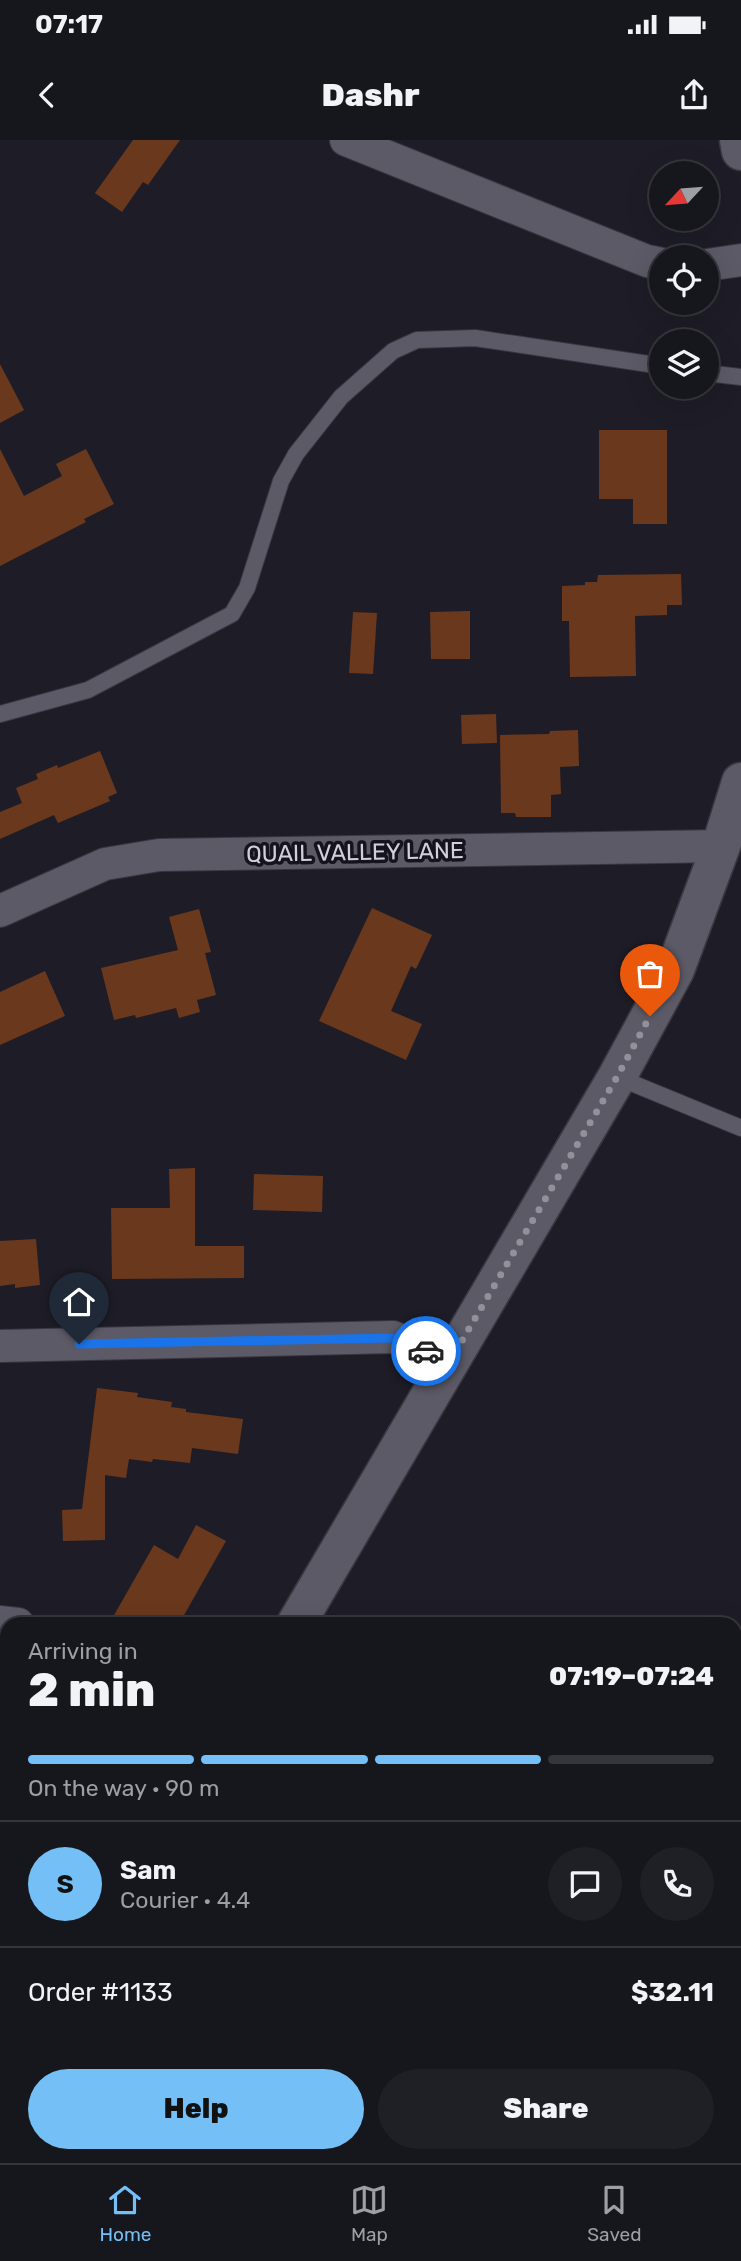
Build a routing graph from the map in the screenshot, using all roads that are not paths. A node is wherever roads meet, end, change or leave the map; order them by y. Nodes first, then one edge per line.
1 (346, 140) edge
2 (739, 140) edge
3 (741, 151) edge
4 (741, 260) edge
5 (649, 261) edge
6 (719, 263) edge
7 (649, 364) edge
8 (719, 374) edge
9 (741, 377) edge
10 (0, 714) edge
11 (741, 782) edge
12 (721, 846) junction
13 (0, 911) edge
14 (617, 1077) junction
15 (741, 1128) edge
16 (0, 1346) edge
17 (450, 1361) junction
18 (300, 1617) edge

1 - 5 street
2 - 3 main road
4 - 6 street
7 - 10 lane
8 - 9 lane
11 - 12 main road
12 - 13 street, QUAIL VALLEY LANE
12 - 14 main road
14 - 15 lane
14 - 17 main road
16 - 17 street
17 - 18 main road

